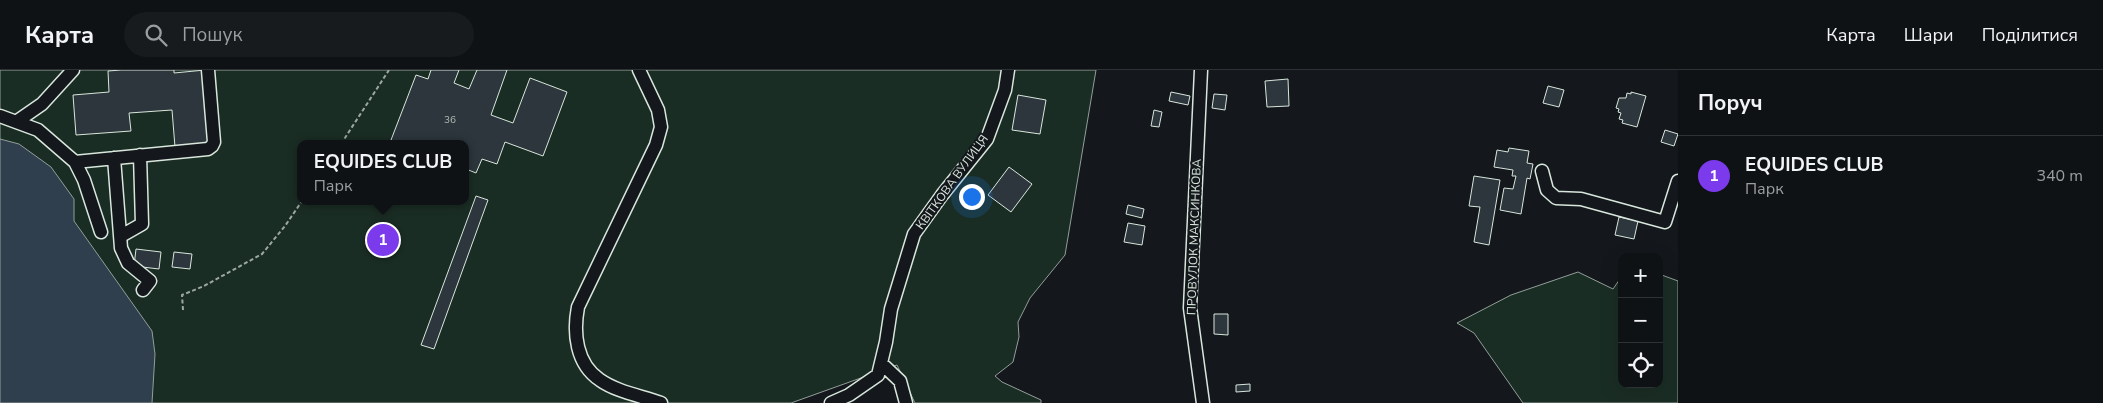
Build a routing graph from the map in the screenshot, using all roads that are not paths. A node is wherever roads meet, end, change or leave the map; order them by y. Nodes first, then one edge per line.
1 (73, 70) edge
2 (208, 70) edge
3 (639, 70) edge
4 (1008, 70) edge
5 (1201, 70) edge
6 (0, 116) edge
7 (16, 122) junction
8 (140, 155) junction
9 (114, 158) junction
10 (75, 162) junction
11 (1542, 171) dead end
12 (1678, 181) edge
13 (101, 232) dead end
14 (121, 236) junction
15 (143, 290) dead end
16 (881, 363) junction
17 (661, 403) edge
18 (830, 403) edge
19 (906, 403) edge
20 (1202, 403) edge

1 - 7 street
2 - 8 street
3 - 17 street
4 - 16 street, КВІТКОВА ВУЛИЦЯ
5 - 20 street, ПРОВУЛОК МАКСИНКОВА
6 - 7 street
7 - 10 street
8 - 9 street
8 - 14 street
9 - 10 street
9 - 14 street
10 - 13 street
11 - 12 street
14 - 15 street
16 - 18 street
16 - 19 street

